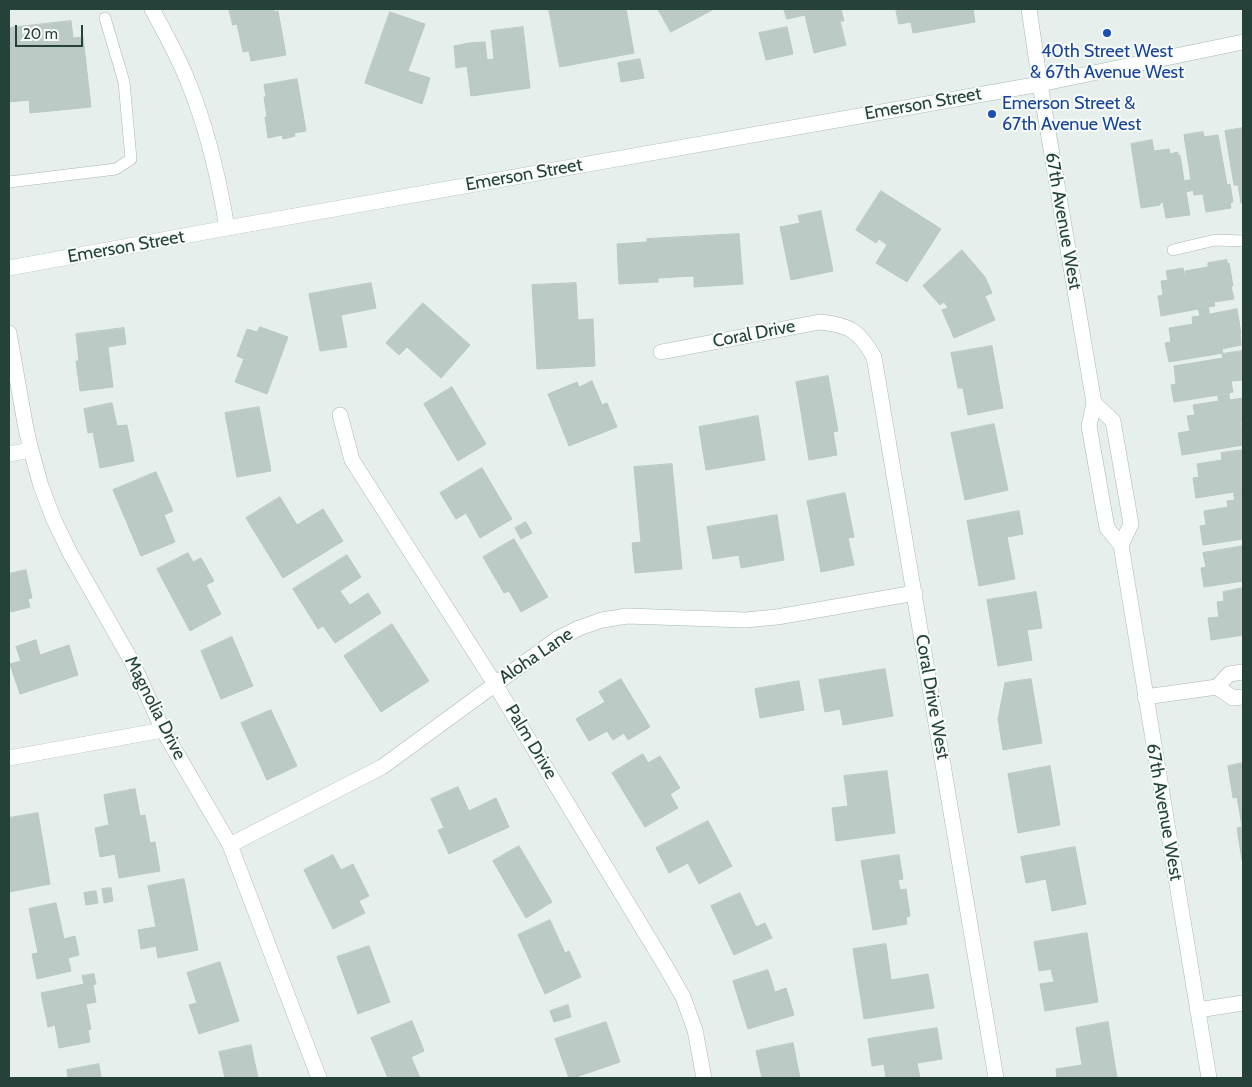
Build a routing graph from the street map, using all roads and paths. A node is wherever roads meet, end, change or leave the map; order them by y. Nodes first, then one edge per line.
1 (152, 9) edge
2 (1029, 9) edge
3 (105, 18) dead end
4 (1243, 42) edge
5 (1040, 84) junction
6 (9, 182) edge
7 (227, 228) junction
8 (1243, 241) edge
9 (1173, 250) dead end
10 (9, 268) edge
11 (847, 328) joint
12 (9, 333) edge
13 (661, 352) dead end
14 (1094, 403) junction
15 (340, 415) dead end
16 (31, 450) junction
17 (9, 454) edge
18 (1121, 545) junction
19 (915, 593) junction
20 (1243, 672) edge
21 (495, 684) junction
22 (1217, 687) junction
23 (1145, 697) junction
24 (1243, 697) edge
25 (163, 730) junction
26 (9, 758) edge
27 (230, 845) junction
28 (1243, 1003) edge
29 (1198, 1010) junction
30 (319, 1078) edge
31 (704, 1078) edge
32 (996, 1078) edge
33 (1209, 1078) edge

1 - 7 street
2 - 5 street, 67th Avenue West
3 - 6 lane
4 - 5 street, Emerson Street
5 - 7 street, Emerson Street
5 - 14 street, 67th Avenue West
7 - 10 street, Emerson Street
8 - 9 lane
11 - 13 street, Coral Drive
11 - 19 street, Coral Drive West
12 - 16 street, Magnolia Drive
14 - 18 street, 67th Avenue West
14 - 18 street
15 - 21 street, Palm Drive
16 - 17 street
16 - 25 street, Magnolia Drive
18 - 23 street, 67th Avenue West
19 - 21 street, Aloha Lane
19 - 32 street, Coral Drive West
20 - 22 street
21 - 27 street, Aloha Lane
21 - 31 street, Palm Drive
22 - 23 street
22 - 24 street
23 - 29 street, 67th Avenue West
25 - 26 street
25 - 27 street, Magnolia Drive
27 - 30 street, Magnolia Drive
28 - 29 street
29 - 33 street, 67th Avenue West

